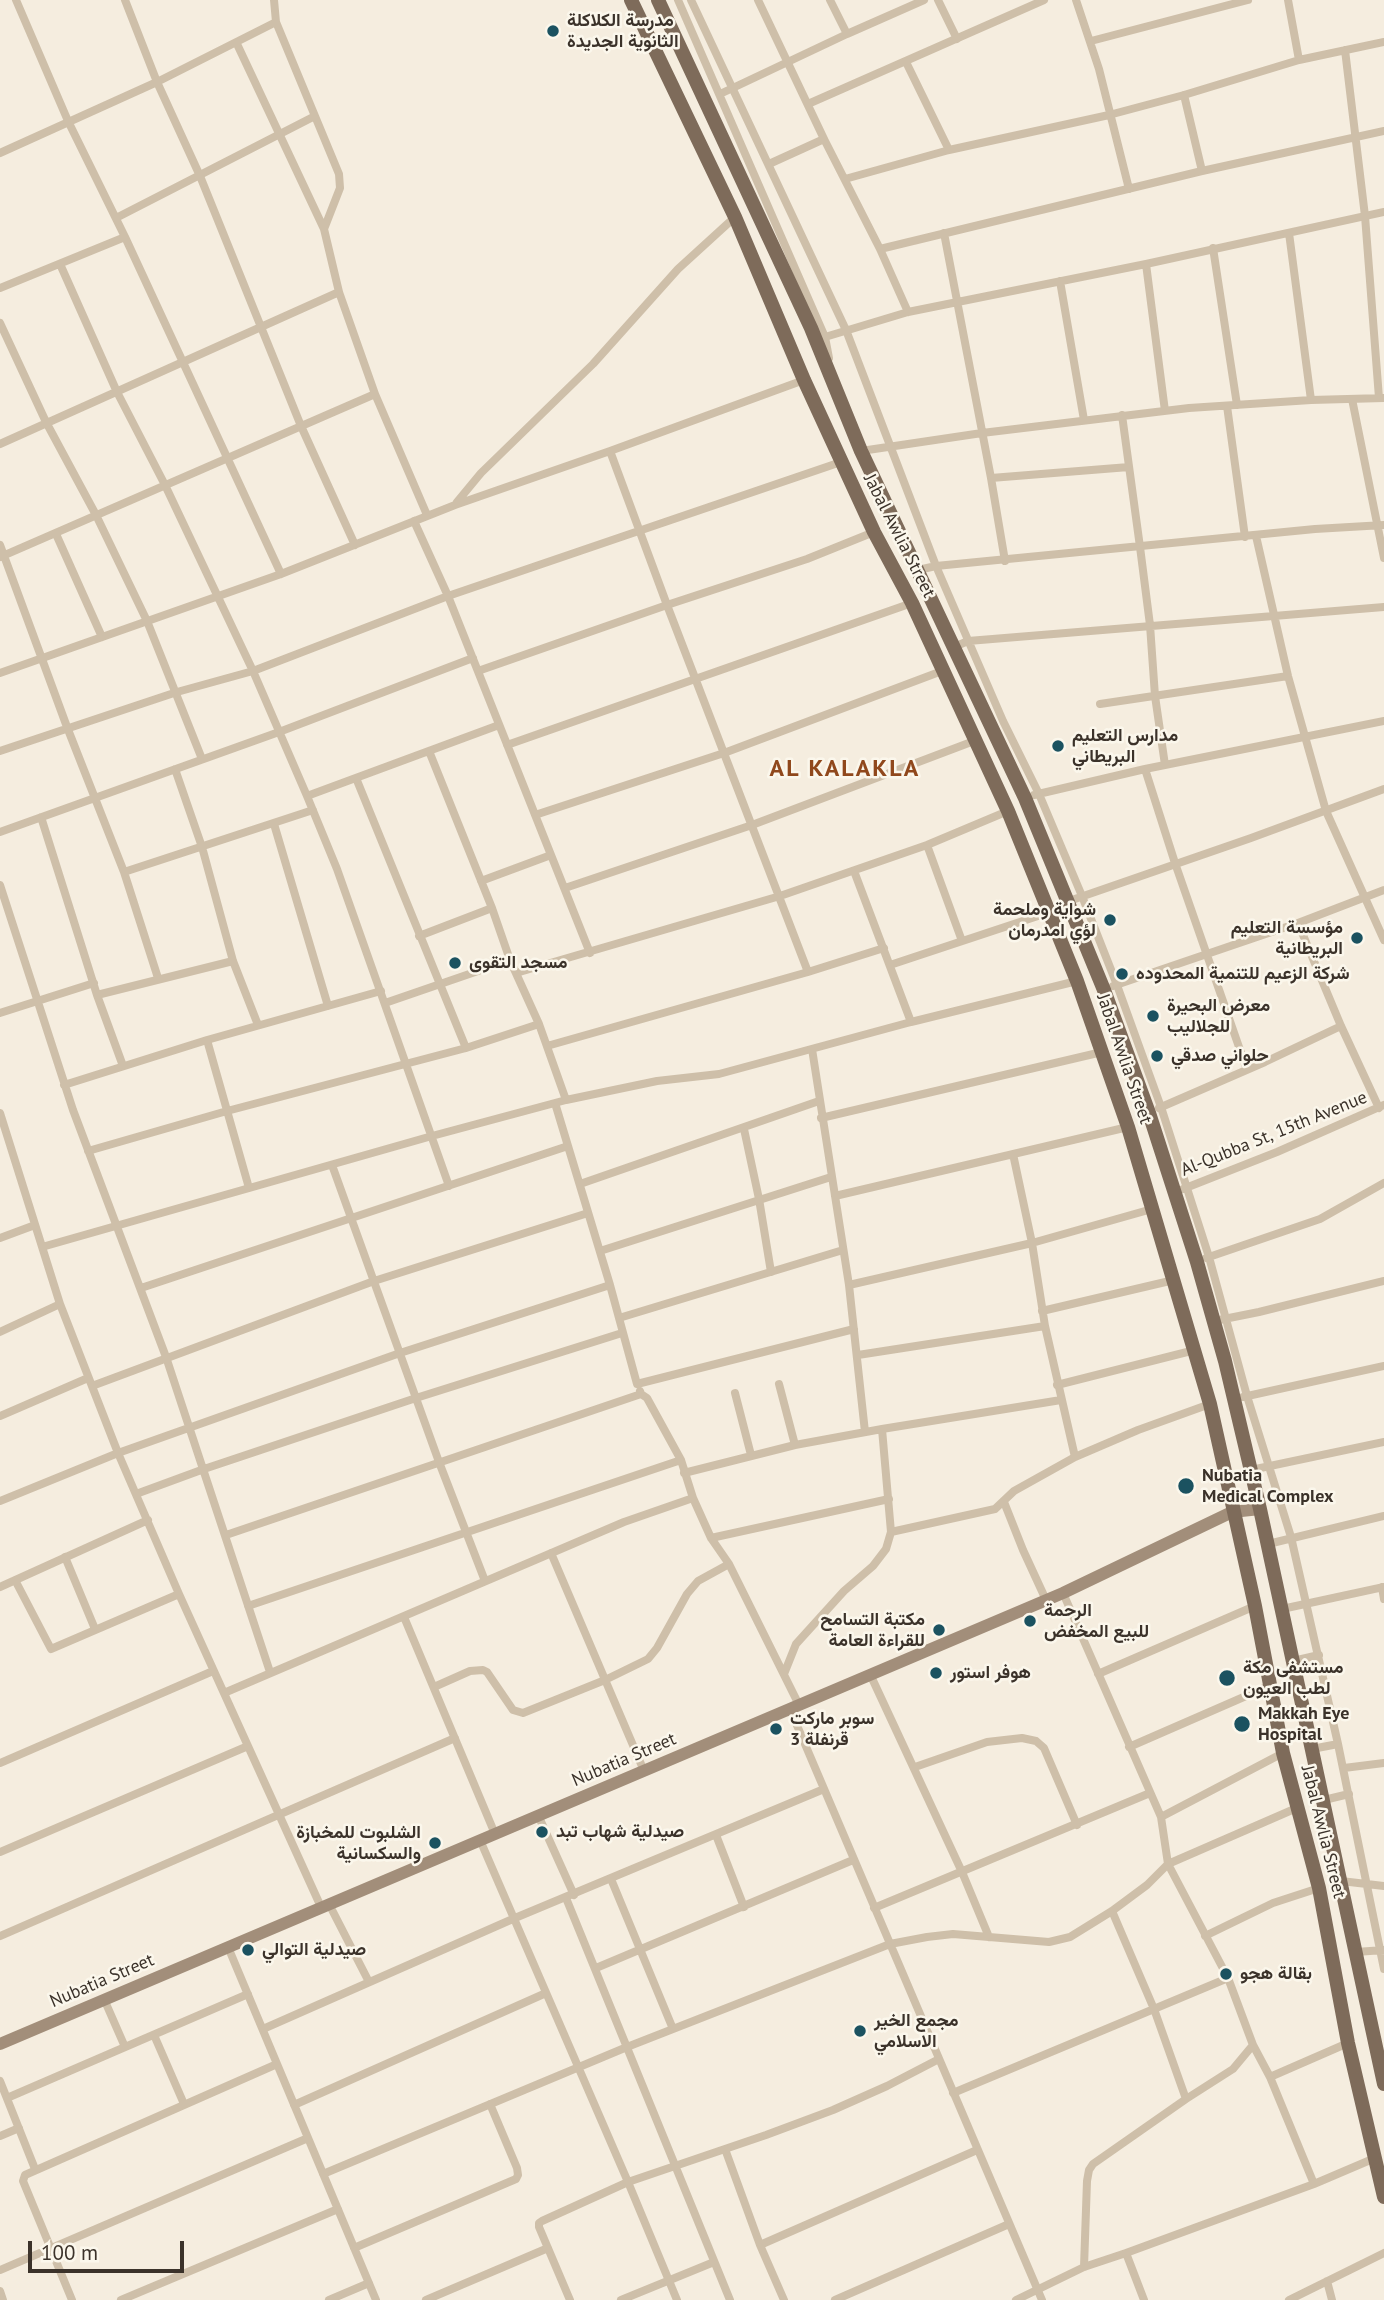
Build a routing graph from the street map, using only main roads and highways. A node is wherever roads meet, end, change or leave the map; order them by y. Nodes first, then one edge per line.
1 (631, 0) edge
2 (658, 0) edge
3 (1381, 2050) edge
4 (1384, 2084) edge
5 (1384, 2197) edge

1 - 5 main road, Jabal Awlia Street
2 - 3 main road, Jabal Awlia Street
3 - 4 main road, Jabal Awlia Street

